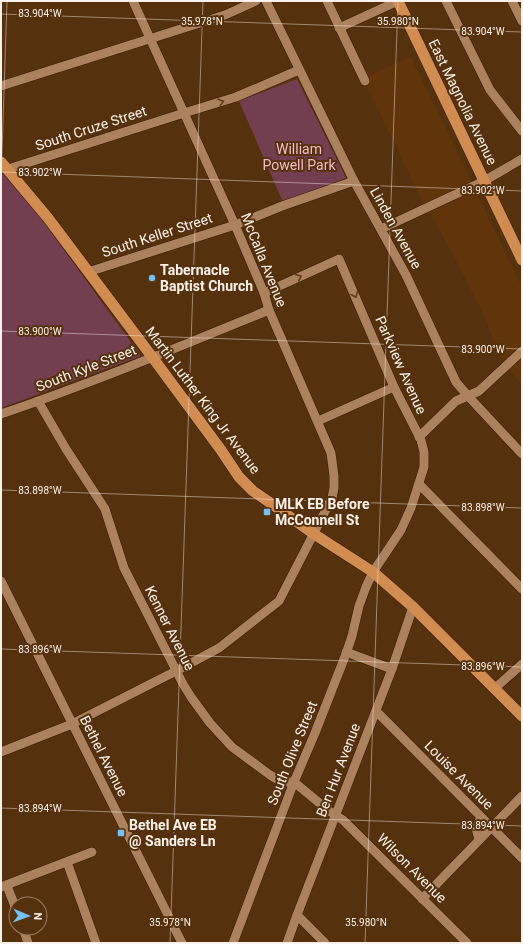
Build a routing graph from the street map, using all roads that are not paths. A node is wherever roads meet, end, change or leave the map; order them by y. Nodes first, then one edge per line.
1 (133, 1) edge
2 (256, 1) edge
3 (266, 1) edge
4 (327, 1) edge
5 (398, 1) edge
6 (446, 1) edge
7 (512, 1) edge
8 (522, 21) edge
9 (339, 28) junction
10 (151, 40) junction
11 (299, 70) junction
12 (365, 81) dead end
13 (1, 86) edge
14 (184, 113) junction
15 (522, 131) edge
16 (522, 159) edge
17 (4, 166) edge
18 (484, 180) junction
19 (354, 181) junction
20 (235, 225) junction
21 (381, 230) junction
22 (522, 260) edge
23 (88, 272) junction
24 (264, 293) junction
25 (269, 310) junction
26 (522, 351) edge
27 (153, 358) junction
28 (394, 387) junction
29 (468, 396) junction
30 (38, 401) junction
31 (1, 414) edge
32 (318, 421) junction
33 (419, 437) junction
34 (522, 454) edge
35 (419, 484) junction
36 (314, 534) junction
37 (373, 572) junction
38 (1, 581) edge
39 (522, 589) edge
40 (413, 607) junction
41 (346, 652) junction
42 (522, 664) edge
43 (392, 669) junction
44 (176, 671) junction
45 (494, 689) junction
46 (376, 711) junction
47 (522, 716) edge
48 (72, 724) junction
49 (1, 752) edge
50 (294, 782) junction
51 (522, 796) edge
52 (335, 815) junction
53 (481, 817) junction
54 (492, 828) junction
55 (478, 840) junction
56 (92, 852) dead end
57 (522, 858) edge
58 (67, 862) junction
59 (4, 886) edge
60 (9, 896) edge
61 (422, 899) junction
62 (297, 915) junction
63 (96, 943) edge
64 (182, 943) edge
65 (233, 943) edge
66 (287, 943) edge
67 (325, 943) edge
68 (467, 943) edge

1 - 10 street, McCalla Avenue
2 - 10 street
3 - 11 street, Linden Avenue
4 - 9 street
5 - 9 street
5 - 18 main road, East Magnolia Avenue
6 - 15 street
7 - 8 street
9 - 12 street
10 - 13 street
10 - 14 street, McCalla Avenue
14 -> 11 street, South Cruze Street
11 - 19 street, Linden Avenue
14 - 17 street, South Cruze Street
14 - 20 street, McCalla Avenue
16 - 18 street
17 - 23 main road, Martin Luther King Jr Avenue
18 - 21 street
18 - 22 main road, East Magnolia Avenue
19 - 20 street, South Keller Street
19 - 21 street, Linden Avenue
20 - 23 street, South Keller Street
20 - 24 street, McCalla Avenue
21 - 29 street, Linden Avenue
23 - 27 main road, Martin Luther King Jr Avenue
24 - 25 street, McCalla Avenue
24 -> 28 street, Parkview Avenue
25 - 27 street, South Kyle Street
25 - 32 street, McCalla Avenue
26 - 29 street
27 - 30 street, South Kyle Street
27 - 36 main road, Martin Luther King Jr Avenue
28 - 32 street
28 - 33 street, Parkview Avenue
29 - 33 street
29 - 34 street, Linden Avenue
30 - 31 street, South Kyle Street
30 - 44 street, Kenner Avenue
32 - 36 street, McCalla Avenue
33 - 35 street, Parkview Avenue
35 - 37 street, Parkview Avenue
35 - 39 street
36 - 37 main road, Martin Luther King Jr Avenue
36 - 44 street, McCalla Avenue
37 - 40 main road, Martin Luther King Jr Avenue
37 - 41 street, South Olive Street
38 - 48 street, Bethel Avenue
40 - 43 street, Ben Hur Avenue
40 - 45 main road, Martin Luther King Jr Avenue
41 - 43 street
41 - 50 street, South Olive Street
42 - 45 street
43 - 46 street, Ben Hur Avenue
44 - 48 street, McCalla Avenue
44 - 50 street, Kenner Avenue
45 - 47 main road, Martin Luther King Jr Avenue
46 - 52 street, Ben Hur Avenue
46 - 53 street, Louise Avenue
48 - 49 street, McCalla Avenue
48 - 64 street, Bethel Avenue
50 - 52 street, Kenner Avenue
50 - 65 street, South Olive Street
51 - 54 street
52 - 61 street, Wilson Avenue
52 - 62 street, Ben Hur Avenue
53 - 54 street, Louise Avenue
53 - 55 street
54 - 55 street
54 - 57 street, Louise Avenue
55 - 61 street
56 - 58 street
58 - 59 street
58 - 63 street
59 - 60 street
61 - 68 street, Wilson Avenue
62 - 66 street, Ben Hur Avenue
62 - 67 street

